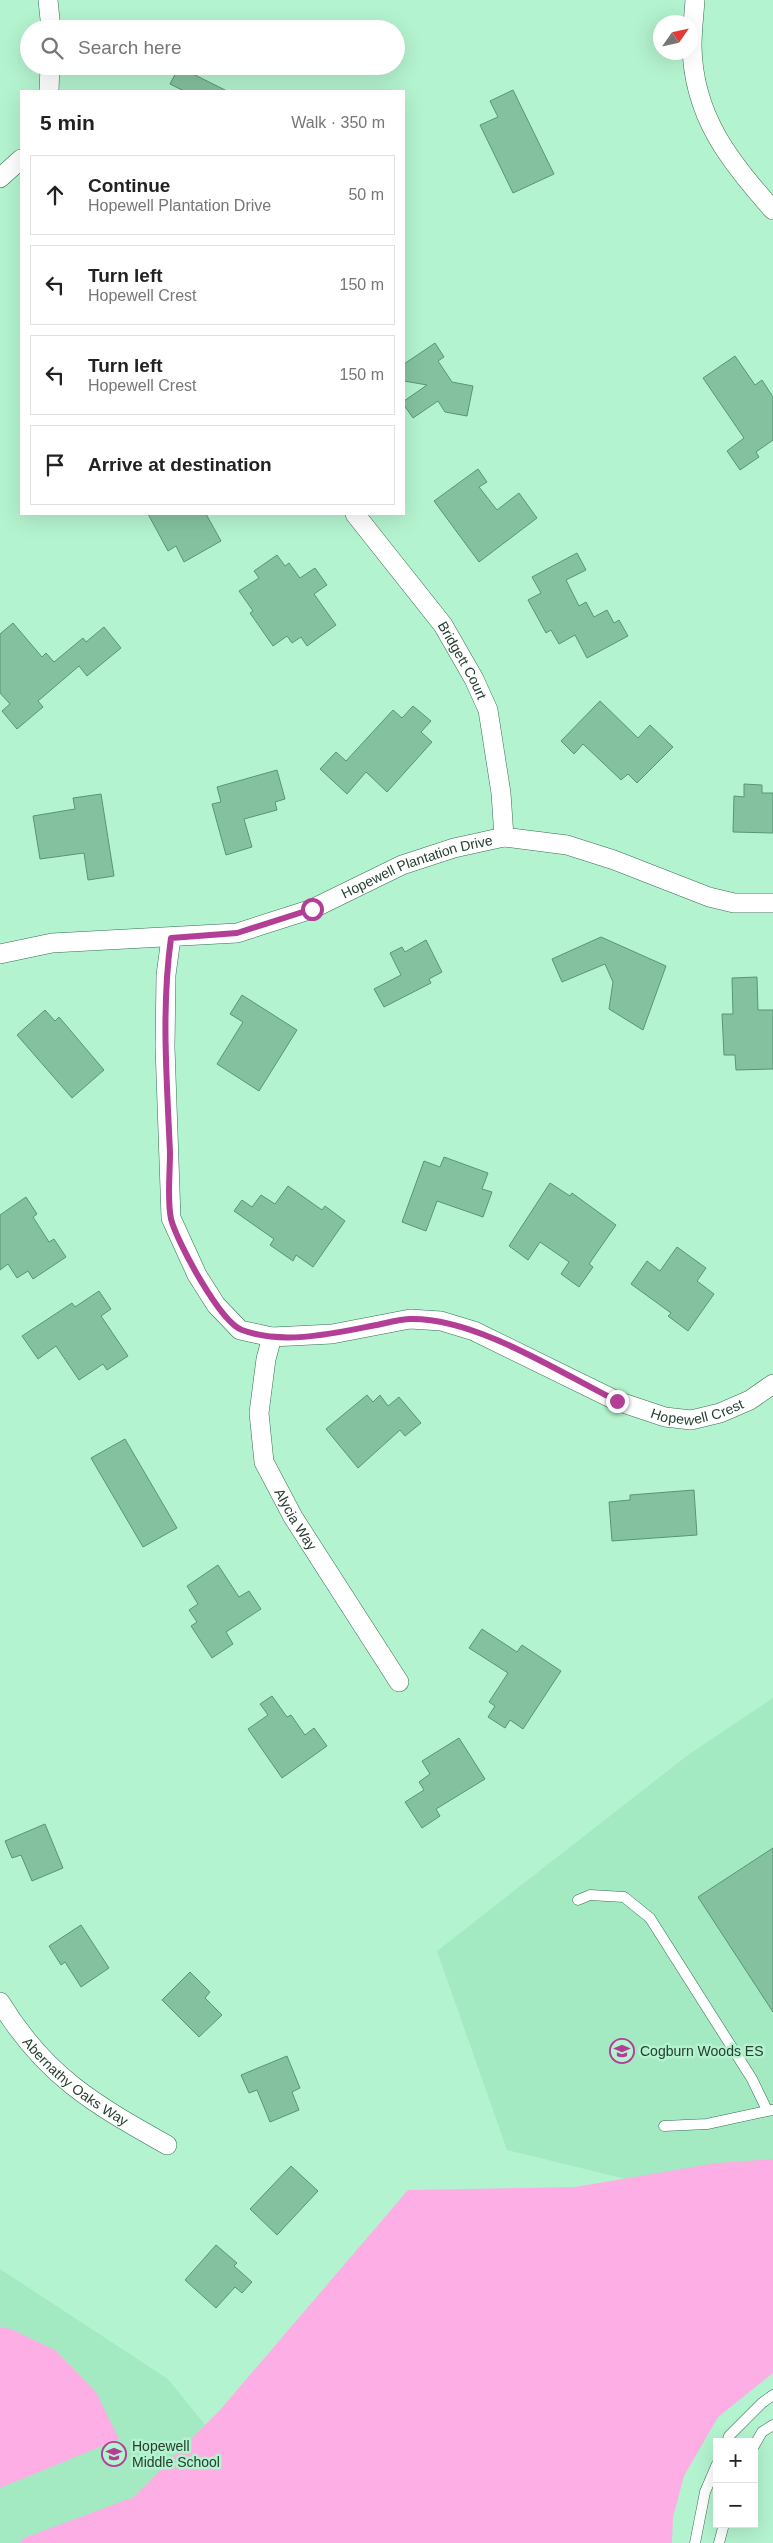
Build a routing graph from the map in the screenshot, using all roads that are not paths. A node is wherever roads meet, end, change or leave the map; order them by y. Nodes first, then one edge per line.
1 (48, 0) edge
2 (695, 0) edge
3 (50, 20) edge
4 (50, 75) edge
5 (49, 90) edge
6 (20, 160) edge
7 (0, 178) edge
8 (773, 210) edge
9 (356, 515) edge
10 (504, 837) junction
11 (773, 904) edge
12 (171, 938) junction
13 (0, 954) edge
14 (272, 1337) junction
15 (773, 1384) edge
16 (399, 1682) dead end
17 (578, 1900) dead end
18 (0, 2002) edge
19 (770, 2110) edge
20 (664, 2126) dead end
21 (167, 2145) dead end
22 (773, 2395) edge
23 (773, 2425) edge
24 (728, 2438) edge
25 (758, 2439) edge
26 (713, 2473) edge
27 (723, 2528) edge
28 (695, 2543) edge
29 (719, 2543) edge

1 - 3 street
2 - 8 street
4 - 5 street
6 - 7 street
9 - 10 street, Bridgett Court
10 - 11 street, Hopewell Plantation Drive
10 - 12 street, Hopewell Plantation Drive
12 - 13 street, Hopewell Plantation Drive
12 - 14 street, Hopewell Crest
14 - 15 street, Hopewell Crest
14 - 16 street, Alycia Way
17 - 19 lane
18 - 21 street, Abernathy Oaks Way
19 - 20 lane
22 - 24 lane
23 - 25 lane
26 - 28 lane
27 - 29 lane

